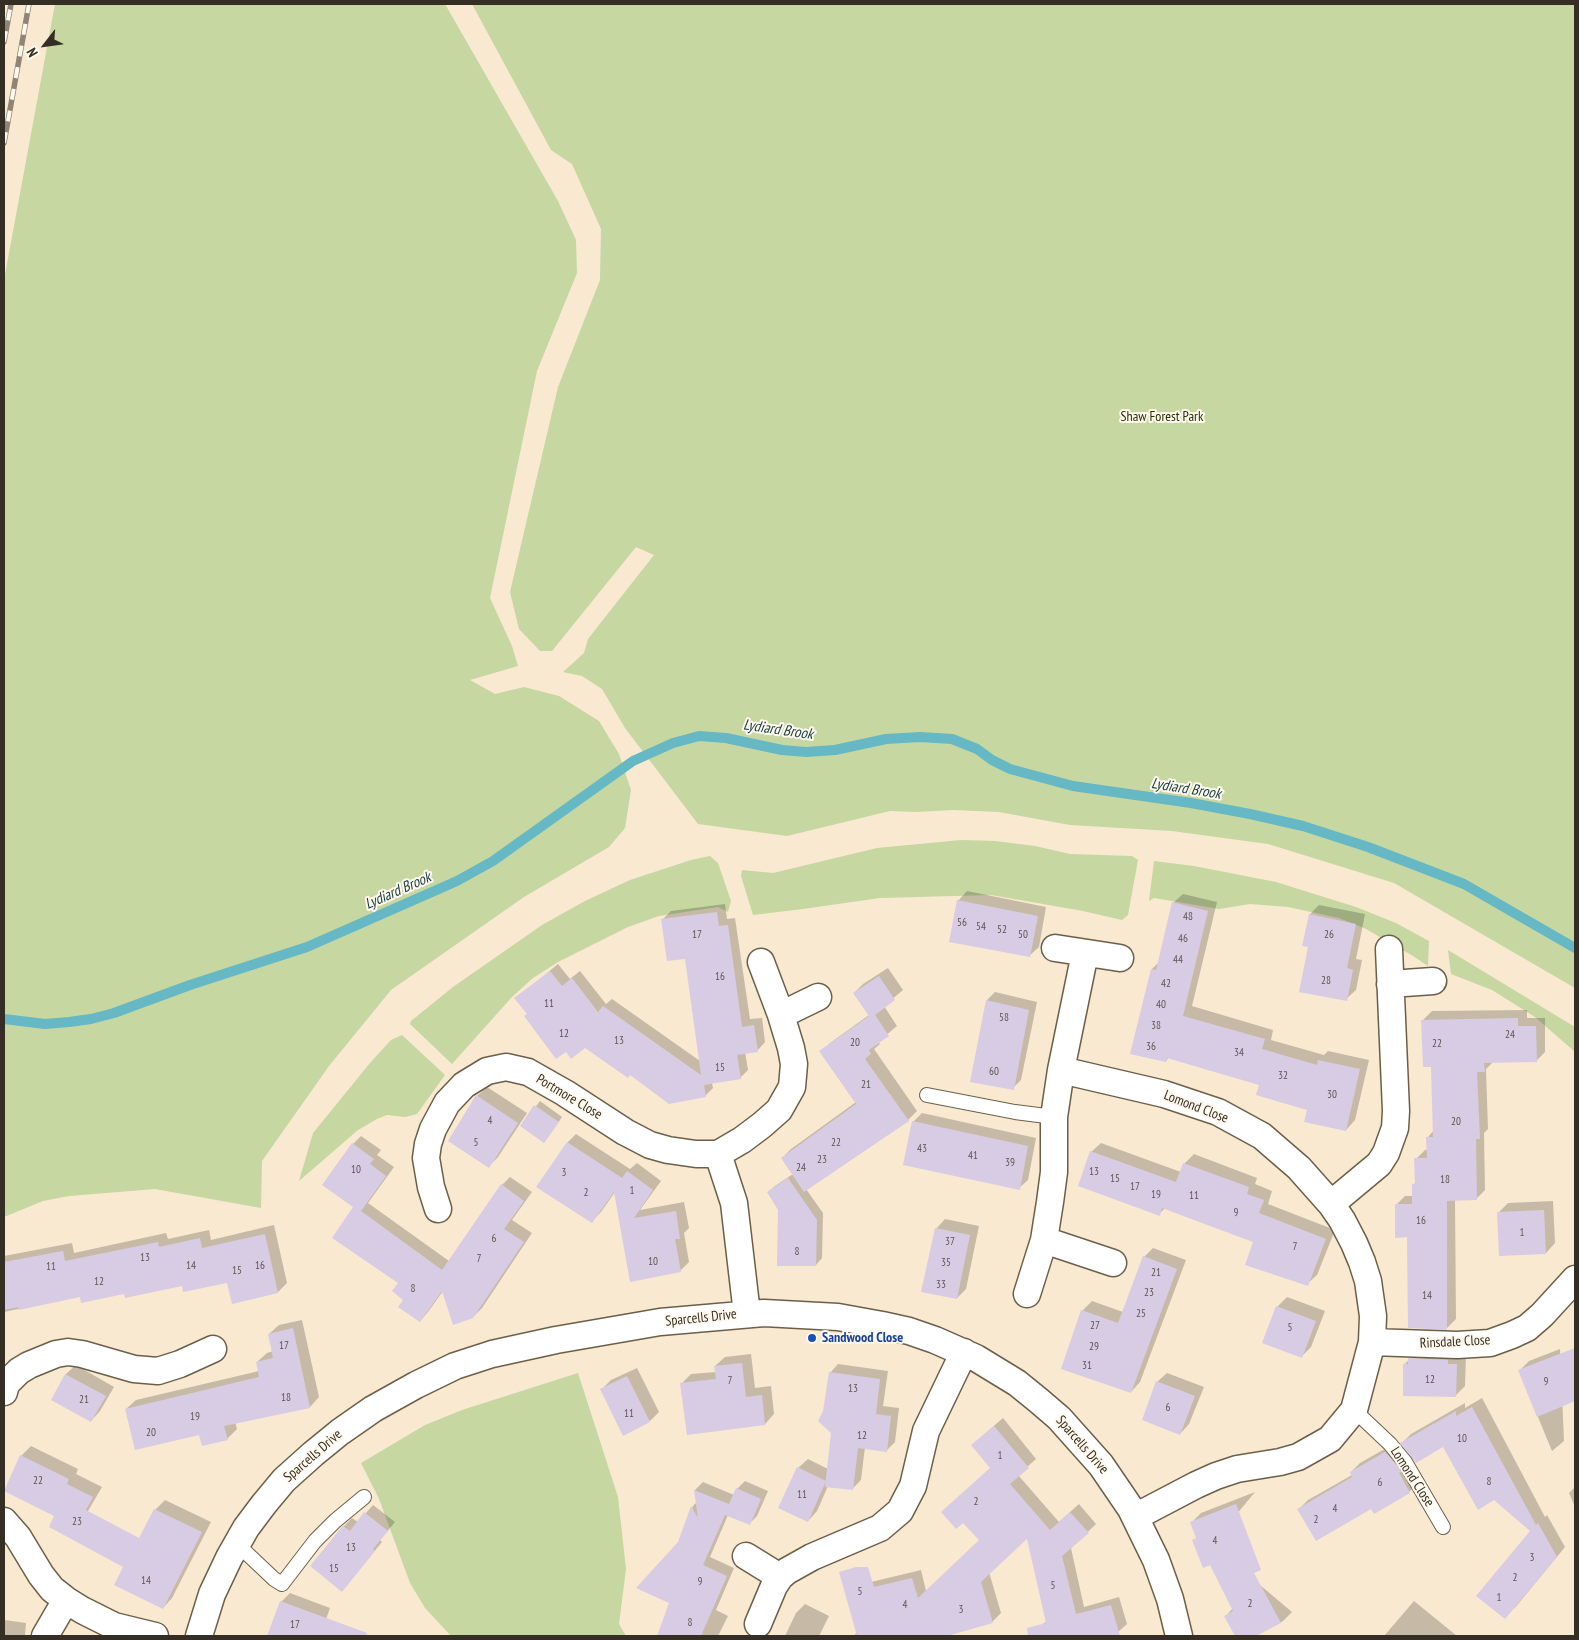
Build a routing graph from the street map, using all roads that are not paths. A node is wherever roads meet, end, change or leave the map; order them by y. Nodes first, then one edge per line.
1 (1055, 948) dead end
2 (1389, 949) dead end
3 (1085, 952) junction
4 (1120, 958) dead end
5 (761, 962) dead end
6 (1433, 981) dead end
7 (1390, 984) junction
8 (818, 997) dead end
9 (781, 1015) junction
10 (1061, 1070) junction
11 (927, 1095) dead end
12 (1054, 1117) junction
13 (718, 1154) junction
14 (1331, 1204) junction
15 (438, 1209) dead end
16 (1044, 1240) junction
17 (1113, 1263) dead end
18 (1575, 1279) edge
19 (1027, 1294) dead end
20 (747, 1314) junction
21 (1372, 1342) junction
22 (213, 1349) dead end
23 (964, 1352) junction
24 (4, 1392) edge
25 (1354, 1410) junction
26 (364, 1497) dead end
27 (1136, 1517) junction
28 (4, 1521) edge
29 (1443, 1527) dead end
30 (237, 1544) junction
31 (746, 1556) dead end
32 (780, 1577) junction
33 (66, 1600) junction
34 (758, 1624) dead end
35 (45, 1636) edge
36 (155, 1636) edge
37 (199, 1636) edge
38 (1179, 1636) edge

1 - 3 street
2 - 7 street
3 - 4 street
3 - 10 street
5 - 9 street
6 - 7 street
7 - 14 street
8 - 9 street
9 - 13 street
10 - 12 street
10 - 14 street, Lomond Close
11 - 12 lane
12 - 16 street
13 - 15 street, Portmore Close
13 - 20 street
14 - 21 street, Lomond Close
16 - 17 street
16 - 19 street
18 - 21 street, Rinsdale Close
20 - 23 street, Sparcells Drive
20 - 30 street, Sparcells Drive
21 - 25 street, Lomond Close
22 - 24 street
23 - 27 street, Sparcells Drive
23 - 32 street
25 - 27 street, Lomond Close
25 - 29 lane, Lomond Close
26 - 30 lane
27 - 38 street, Sparcells Drive
28 - 33 street
30 - 37 street, Sparcells Drive
31 - 32 street
32 - 34 street
33 - 35 street
33 - 36 street

